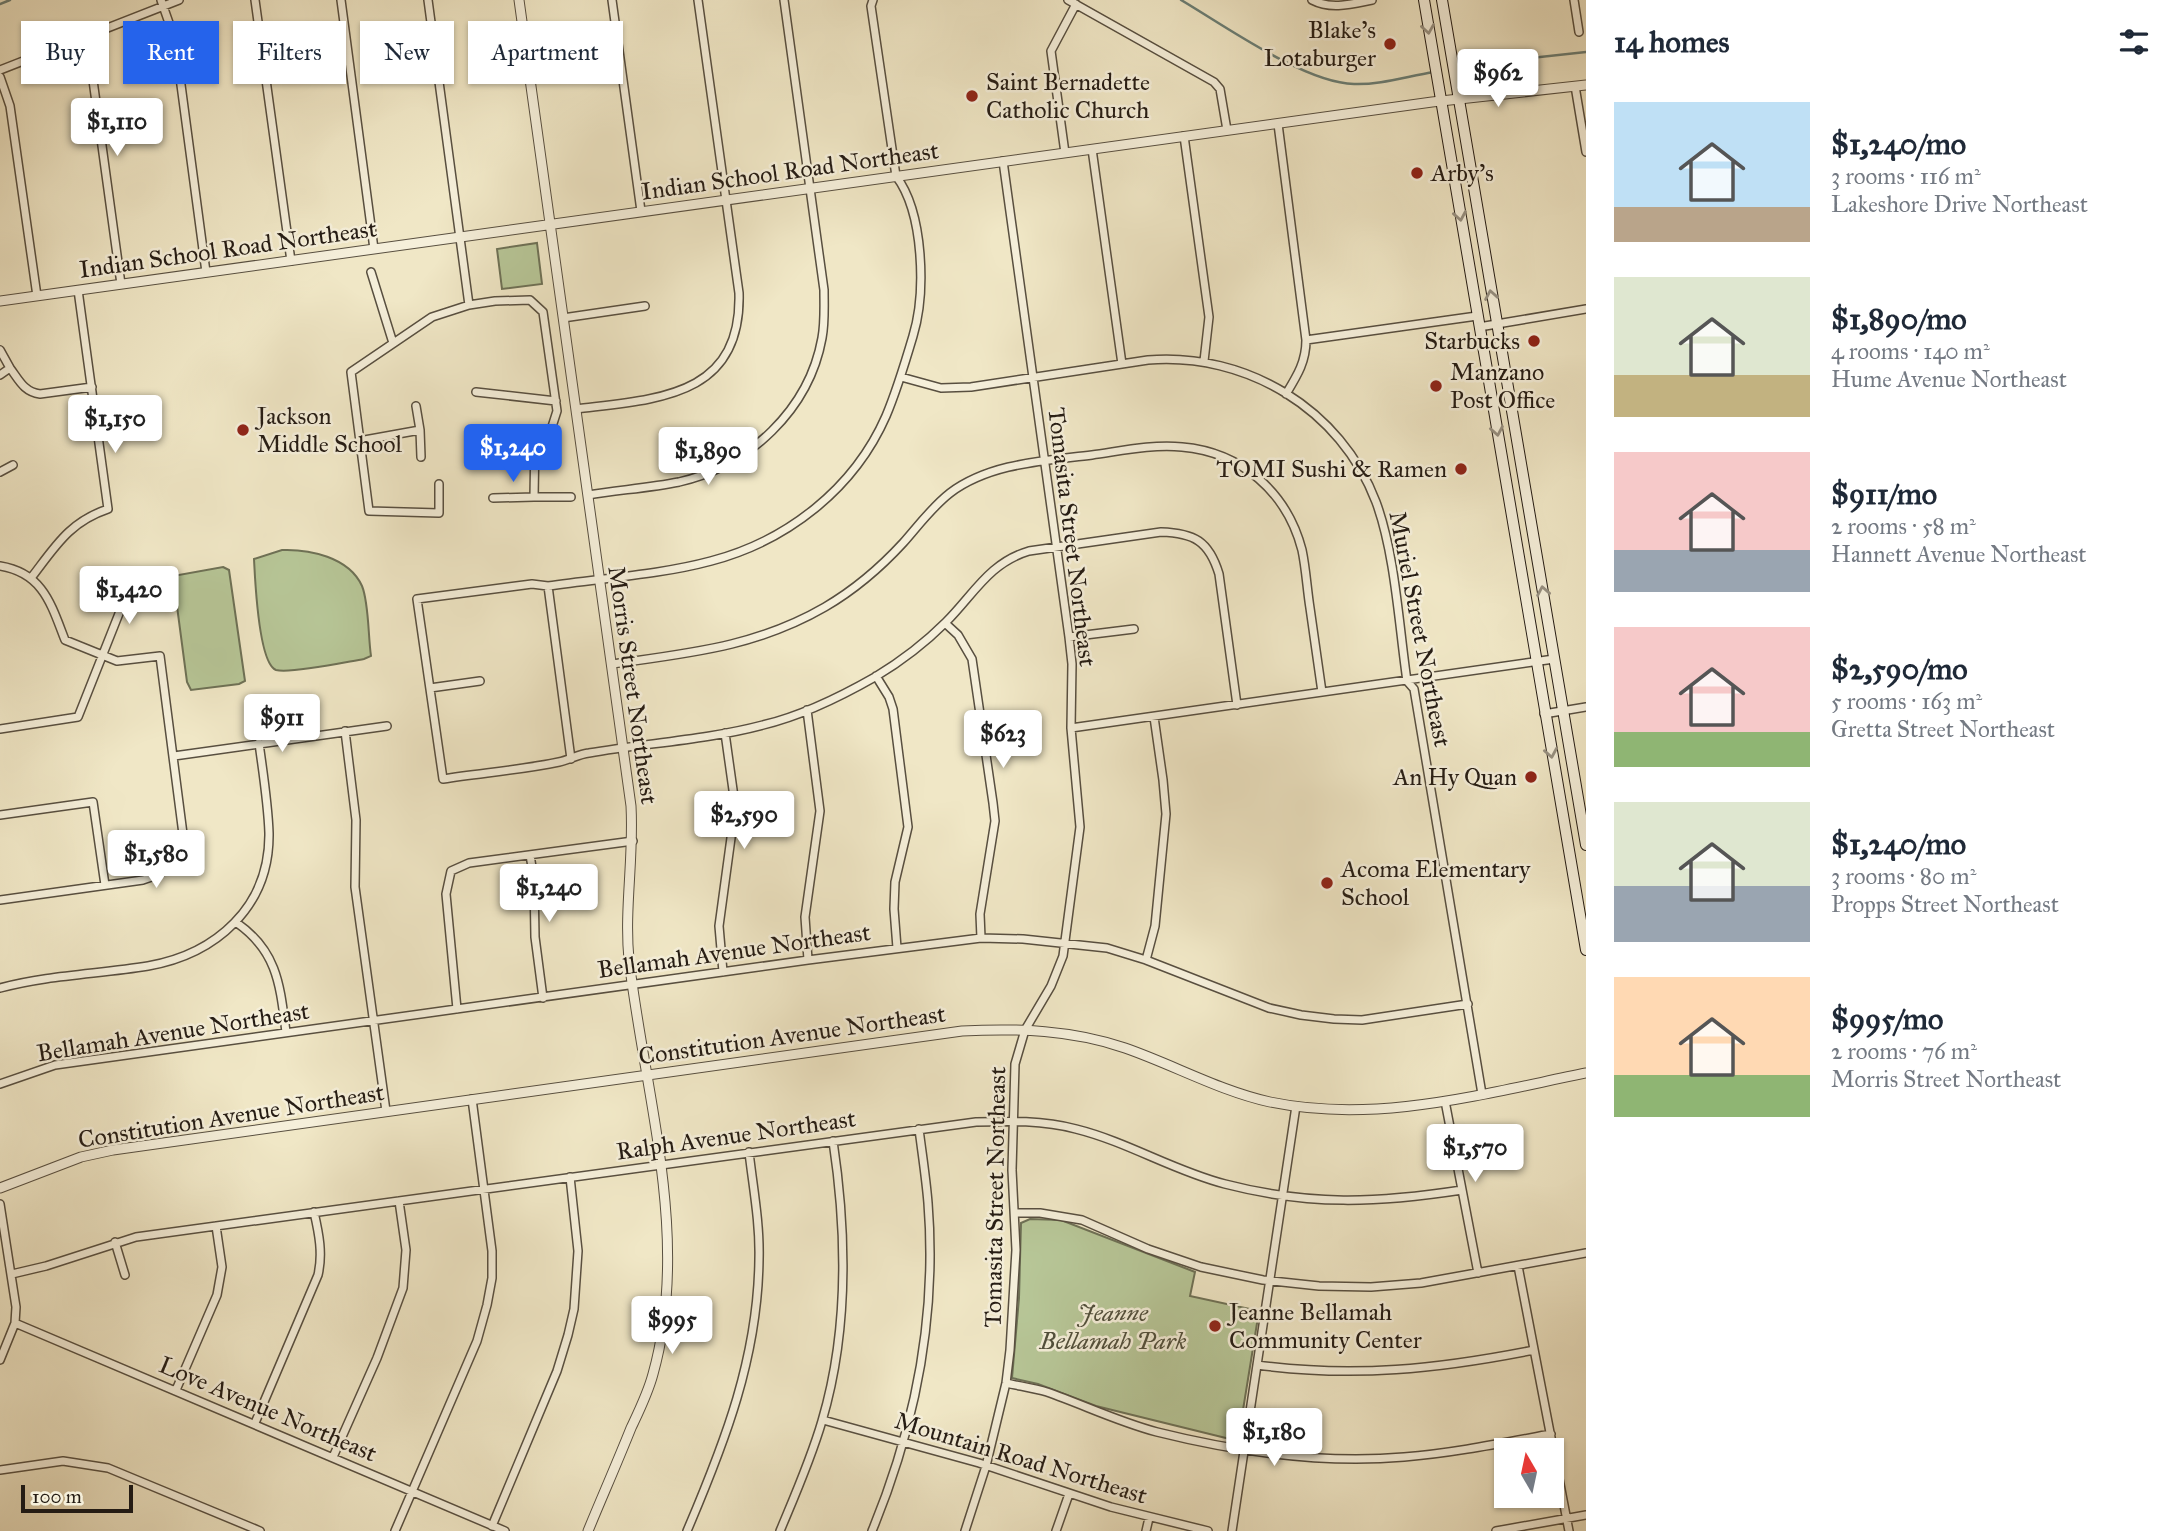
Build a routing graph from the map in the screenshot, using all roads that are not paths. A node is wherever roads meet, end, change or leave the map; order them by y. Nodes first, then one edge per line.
1 (179, 0) edge
2 (255, 0) edge
3 (341, 0) edge
4 (428, 0) edge
5 (519, 0) edge
6 (612, 0) edge
7 (698, 0) edge
8 (784, 0) edge
9 (873, 0) edge
10 (1312, 0) edge
11 (1372, 0) edge
12 (1424, 0) edge
13 (1442, 0) edge
14 (1574, 0) edge
15 (1072, 2) edge
16 (162, 3) edge
17 (109, 27) edge
18 (1579, 32) dead end
19 (21, 62) edge
20 (0, 70) edge
21 (0, 77) edge
22 (94, 84) edge
23 (1586, 85) edge
24 (1575, 86) junction
25 (1459, 99) junction
26 (1440, 100) junction
27 (1278, 124) junction
28 (1227, 130) junction
29 (1184, 136) junction
30 (1092, 149) junction
31 (1586, 152) edge
32 (1065, 153) junction
33 (1003, 162) junction
34 (895, 176) junction
35 (810, 188) junction
36 (725, 200) junction
37 (641, 211) junction
38 (550, 225) junction
39 (460, 237) junction
40 (374, 249) junction
41 (291, 261) junction
42 (206, 272) junction
43 (371, 272) dead end
44 (121, 284) junction
45 (78, 290) junction
46 (37, 296) junction
47 (0, 300) edge
48 (469, 305) junction
49 (645, 306) dead end
50 (1586, 309) edge
51 (1477, 316) junction
52 (563, 318) junction
53 (1496, 324) junction
54 (1479, 327) junction
55 (1306, 340) junction
56 (393, 343) junction
57 (0, 350) edge
58 (1204, 361) junction
59 (1122, 364) junction
60 (10, 368) junction
61 (0, 375) edge
62 (901, 376) junction
63 (1031, 377) junction
64 (92, 387) junction
65 (476, 392) dead end
66 (1286, 394) junction
67 (556, 401) junction
68 (415, 406) dead end
69 (576, 409) junction
70 (420, 430) junction
71 (359, 441) junction
72 (421, 457) dead end
73 (1045, 461) junction
74 (13, 465) dead end
75 (0, 472) edge
76 (439, 484) dead end
77 (588, 495) junction
78 (534, 497) junction
79 (571, 497) dead end
80 (493, 498) dead end
81 (1056, 547) junction
82 (0, 566) edge
83 (31, 578) junction
84 (600, 579) junction
85 (548, 586) junction
86 (120, 591) dead end
87 (945, 622) junction
88 (1134, 629) dead end
89 (1069, 636) junction
90 (103, 657) junction
91 (1554, 659) junction
92 (1535, 662) junction
93 (612, 664) junction
94 (876, 676) junction
95 (480, 681) dead end
96 (1407, 681) junction
97 (430, 688) junction
98 (1322, 692) junction
99 (1237, 705) junction
100 (1586, 707) edge
101 (807, 710) junction
102 (1563, 711) junction
103 (1544, 714) junction
104 (1154, 717) junction
105 (387, 726) dead end
106 (1071, 728) junction
107 (0, 729) edge
108 (345, 731) junction
109 (725, 733) junction
110 (259, 743) junction
111 (623, 748) junction
112 (174, 756) junction
113 (570, 759) junction
114 (0, 815) edge
115 (633, 841) junction
116 (1586, 845) edge
117 (530, 855) junction
118 (105, 885) junction
119 (0, 900) edge
120 (237, 923) junction
121 (981, 938) junction
122 (1065, 942) junction
123 (897, 948) junction
124 (1586, 950) edge
125 (808, 960) junction
126 (1146, 960) junction
127 (723, 972) junction
128 (634, 985) junction
129 (0, 988) edge
130 (543, 998) junction
131 (1468, 1004) junction
132 (457, 1009) junction
133 (373, 1021) junction
134 (1025, 1030) junction
135 (286, 1032) junction
136 (1586, 1073) edge
137 (646, 1074) junction
138 (0, 1084) edge
139 (1482, 1094) junction
140 (472, 1099) junction
141 (1445, 1101) junction
142 (1296, 1106) junction
143 (386, 1111) junction
144 (1013, 1121) junction
145 (919, 1129) junction
146 (832, 1141) junction
147 (749, 1152) junction
148 (660, 1165) junction
149 (570, 1177) junction
150 (0, 1188) edge
151 (485, 1189) junction
152 (1462, 1190) junction
153 (1283, 1196) junction
154 (400, 1201) junction
155 (0, 1204) edge
156 (314, 1212) junction
157 (1015, 1213) junction
158 (216, 1226) junction
159 (115, 1242) junction
160 (1586, 1253) edge
161 (1518, 1266) junction
162 (12, 1273) junction
163 (1478, 1273) junction
164 (125, 1275) dead end
165 (1270, 1281) junction
166 (15, 1323) junction
167 (1534, 1350) junction
168 (0, 1360) edge
169 (1256, 1365) junction
170 (1006, 1383) junction
171 (176, 1390) junction
172 (823, 1420) junction
173 (255, 1423) junction
174 (1550, 1434) junction
175 (904, 1441) junction
176 (1245, 1450) junction
177 (333, 1457) junction
178 (986, 1466) junction
179 (0, 1469) edge
180 (411, 1492) junction
181 (1069, 1494) junction
182 (1586, 1515) edge
183 (1149, 1518) junction
184 (1567, 1519) junction
185 (492, 1525) junction
186 (260, 1531) edge
187 (396, 1531) edge
188 (505, 1531) edge
189 (588, 1531) edge
190 (687, 1531) edge
191 (780, 1531) edge
192 (872, 1531) edge
193 (965, 1531) edge
194 (1056, 1531) edge
195 (1146, 1531) edge
196 (1208, 1531) edge
197 (1232, 1531) edge
198 (1496, 1531) edge
199 (1569, 1531) edge

1 - 16 street
2 - 41 street
3 - 40 street
4 - 39 street
5 - 38 street, Morris Street Northeast
6 - 37 street
7 - 36 street
8 - 35 street
9 - 34 street
10 - 11 street
12 -> 26 main road
13 - 25 main road
14 - 18 street
15 - 28 street
15 - 32 street
16 - 17 street
16 - 42 street
19 - 20 street
21 - 46 street
22 - 44 street
23 - 24 street, Indian School Road Northeast
24 - 25 street, Indian School Road Northeast
24 - 31 street
25 - 26 street, Indian School Road Northeast
53 -> 25 main road
26 - 27 street, Indian School Road Northeast
26 -> 51 main road
27 - 28 street, Indian School Road Northeast
27 - 55 street
28 - 29 street, Indian School Road Northeast
29 - 30 street, Indian School Road Northeast
29 - 58 street
30 - 32 street, Indian School Road Northeast
30 - 59 street
32 - 33 street, Indian School Road Northeast
33 - 34 street, Indian School Road Northeast
33 - 63 street, Tomasita Street Northeast
34 - 35 street, Indian School Road Northeast
34 - 62 street
35 - 36 street, Indian School Road Northeast
35 - 77 street
36 - 37 street, Indian School Road Northeast
36 - 69 street
37 - 38 street, Indian School Road Northeast
38 - 39 street, Indian School Road Northeast
38 - 52 street, Morris Street Northeast
39 - 40 street, Indian School Road Northeast
39 - 48 street
40 - 41 street, Indian School Road Northeast
41 - 42 street, Indian School Road Northeast
42 - 44 street, Indian School Road Northeast
43 - 56 street
44 - 45 street, Indian School Road Northeast
45 - 46 street, Indian School Road Northeast
45 - 64 street
46 - 47 street, Indian School Road Northeast
48 - 56 street
48 - 67 street
49 - 52 street
50 - 53 street
51 - 54 main road
51 - 55 street
52 - 69 street, Morris Street Northeast
53 - 54 street
91 -> 53 main road
54 -> 92 main road
55 - 66 street
56 - 71 street
57 - 60 street
58 - 59 street, Muriel Street Northeast
58 - 66 street, Muriel Street Northeast
59 - 63 street, Muriel Street Northeast
60 - 61 street
60 - 64 street
62 - 63 street, Muriel Street Northeast
62 - 84 street
63 - 73 street, Tomasita Street Northeast
64 - 83 street
65 - 67 street
66 - 96 street, Muriel Street Northeast
67 - 78 street
68 - 70 street
69 - 77 street, Morris Street Northeast
70 - 71 street
70 - 72 street
71 - 76 street
73 - 81 street, Tomasita Street Northeast
73 - 93 street
73 - 98 street
74 - 75 street
77 - 84 street, Morris Street Northeast
78 - 79 street
78 - 80 street
81 - 87 street
81 - 89 street, Tomasita Street Northeast
81 - 99 street
82 - 83 street
83 - 90 street
84 - 85 street
84 - 93 street, Morris Street Northeast
85 - 97 street
85 - 113 street
86 - 90 street
87 - 94 street
87 - 121 street
88 - 89 street
89 - 106 street, Tomasita Street Northeast
90 - 107 street
90 - 112 street
91 - 92 street
91 - 102 main road
92 - 96 street
92 - 103 main road
93 - 111 street, Morris Street Northeast
94 - 101 street
94 - 123 street
95 - 97 street
96 - 98 street
96 - 131 street, Muriel Street Northeast
97 - 113 street
98 - 99 street
99 - 104 street
100 - 102 street
101 - 109 street
101 - 125 street
102 - 103 street
102 - 116 main road
103 -> 124 main road
104 - 106 street
104 - 126 street
105 - 108 street
106 - 122 street, Tomasita Street Northeast
108 - 110 street
108 - 133 street
109 - 111 street
109 - 127 street
110 - 112 street
110 - 120 street
111 - 113 street
111 - 115 street, Morris Street Northeast
112 - 118 street
114 - 118 street
115 - 117 street
115 - 128 street, Morris Street Northeast
117 - 130 street
117 - 132 street
118 - 119 street
120 - 129 street
120 - 135 street
121 - 122 street, Bellamah Avenue Northeast
121 - 123 street, Bellamah Avenue Northeast
122 - 126 street, Bellamah Avenue Northeast
122 - 134 street, Tomasita Street Northeast
123 - 125 street, Bellamah Avenue Northeast
125 - 127 street, Bellamah Avenue Northeast
126 - 131 street, Bellamah Avenue Northeast
127 - 128 street, Bellamah Avenue Northeast
128 - 130 street, Bellamah Avenue Northeast
128 - 137 street, Morris Street Northeast
130 - 132 street, Bellamah Avenue Northeast
131 - 139 street, Muriel Street Northeast
132 - 133 street, Bellamah Avenue Northeast
133 - 135 street, Bellamah Avenue Northeast
133 - 143 street
134 - 137 street, Constitution Avenue Northeast
134 - 142 street, Constitution Avenue Northeast
134 - 144 street, Tomasita Street Northeast
135 - 138 street, Bellamah Avenue Northeast
136 - 139 street, Constitution Avenue Northeast
137 - 140 street, Constitution Avenue Northeast
137 - 148 street, Morris Street Northeast
139 - 141 street, Constitution Avenue Northeast
140 - 143 street, Constitution Avenue Northeast
140 - 151 street
141 - 142 street, Constitution Avenue Northeast
141 - 152 street
142 - 153 street
143 - 150 street, Constitution Avenue Northeast
144 - 145 street, Ralph Avenue Northeast
144 - 153 street, Ralph Avenue Northeast
144 - 157 street, Tomasita Street Northeast
145 - 146 street, Ralph Avenue Northeast
145 - 175 street
146 - 147 street, Ralph Avenue Northeast
146 - 172 street
147 - 148 street, Ralph Avenue Northeast
147 - 190 street
148 - 149 street, Ralph Avenue Northeast
148 - 189 street, Morris Street Northeast
149 - 151 street, Ralph Avenue Northeast
149 - 185 street
151 - 154 street, Ralph Avenue Northeast
151 - 180 street
152 - 153 street, Ralph Avenue Northeast
152 - 163 street
153 - 165 street
154 - 156 street, Ralph Avenue Northeast
154 - 177 street
155 - 162 street
156 - 158 street, Ralph Avenue Northeast
156 - 173 street
157 - 165 street
157 - 170 street, Tomasita Street Northeast
158 - 159 street, Ralph Avenue Northeast
158 - 171 street
159 - 162 street, Ralph Avenue Northeast
159 - 164 street
160 - 161 street
161 - 163 street
161 - 167 street
162 - 166 street
163 - 165 street
165 - 169 street
166 - 168 street
166 - 171 street, Love Avenue Northeast
167 - 169 street
167 - 174 street
169 - 176 street
170 - 176 street
170 - 178 street, Tomasita Street Northeast
171 - 173 street, Love Avenue Northeast
172 - 175 street, Mountain Road Northeast
172 - 191 street
173 - 177 street, Love Avenue Northeast
174 - 176 street
174 - 184 street
175 - 178 street, Mountain Road Northeast
175 - 192 street
176 - 197 street
177 - 180 street, Love Avenue Northeast
178 - 181 street, Mountain Road Northeast
178 - 193 street, Tomasita Street Northeast
179 - 186 street
180 - 185 street, Love Avenue Northeast
180 - 187 street
181 - 183 street, Mountain Road Northeast
181 - 194 street
182 - 184 street
183 - 195 street
183 - 196 street, Mountain Road Northeast
184 - 198 street
184 - 199 street
185 - 188 street, Love Avenue Northeast

